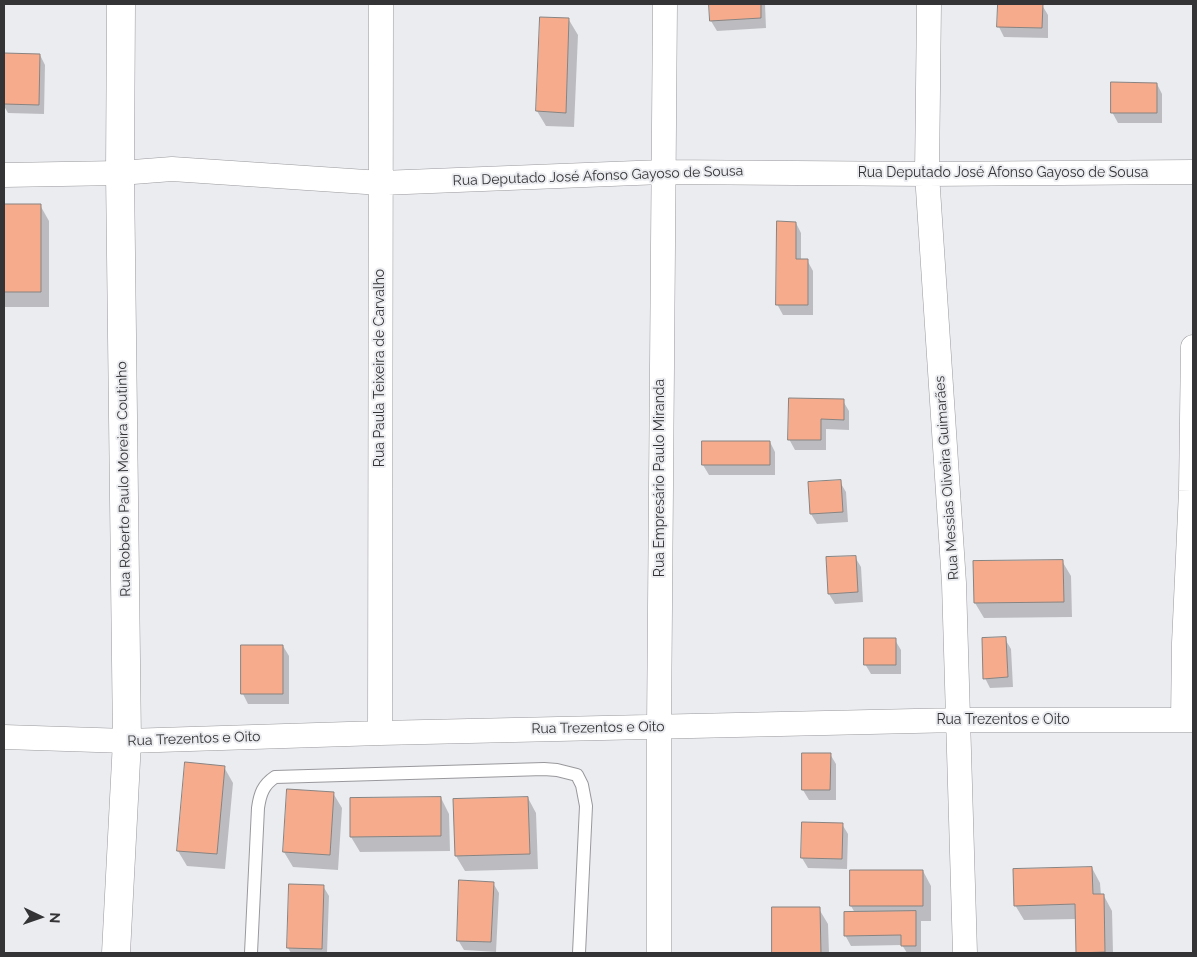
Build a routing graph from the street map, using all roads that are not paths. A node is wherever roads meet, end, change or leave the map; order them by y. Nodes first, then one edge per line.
1 (121, 4) edge
2 (381, 4) edge
3 (664, 4) edge
4 (929, 4) edge
5 (662, 172) junction
6 (1193, 172) edge
7 (120, 173) junction
8 (927, 174) junction
9 (4, 175) edge
10 (381, 183) junction
11 (1193, 347) edge
12 (959, 720) junction
13 (1188, 720) edge
14 (659, 726) junction
15 (380, 733) junction
16 (4, 737) edge
17 (127, 741) junction
18 (116, 953) edge
19 (251, 953) edge
20 (579, 953) edge
21 (659, 953) edge
22 (965, 953) edge

1 - 7 street, Rua Roberto Paulo Moreira Coutinho
2 - 10 street, Rua Paula Teixeira de Carvalho
3 - 5 street, Rua Empresário Paulo Miranda
4 - 8 street, Rua Messias Oliveira Guimarães
5 - 8 street, Rua Deputado José Afonso Gayoso de Sousa
5 - 10 street, Rua Deputado José Afonso Gayoso de Sousa
5 - 14 street, Rua Empresário Paulo Miranda
6 - 8 street, Rua Deputado José Afonso Gayoso de Sousa
7 - 9 street, Rua Deputado José Afonso Gayoso de Sousa
7 - 10 street, Rua Deputado José Afonso Gayoso de Sousa
7 - 17 street, Rua Roberto Paulo Moreira Coutinho
8 - 12 street, Rua Messias Oliveira Guimarães
10 - 15 street, Rua Paula Teixeira de Carvalho
11 - 13 street
12 - 13 street, Rua Trezentos e Oito
12 - 14 street, Rua Trezentos e Oito
12 - 22 street, Rua Messias Oliveira Guimarães
14 - 15 street, Rua Trezentos e Oito
14 - 21 street, Rua Empresário Paulo Miranda
15 - 17 street, Rua Trezentos e Oito
16 - 17 street, Rua Trezentos e Oito
17 - 18 street, Rua Roberto Paulo Moreira Coutinho
19 - 20 lane

